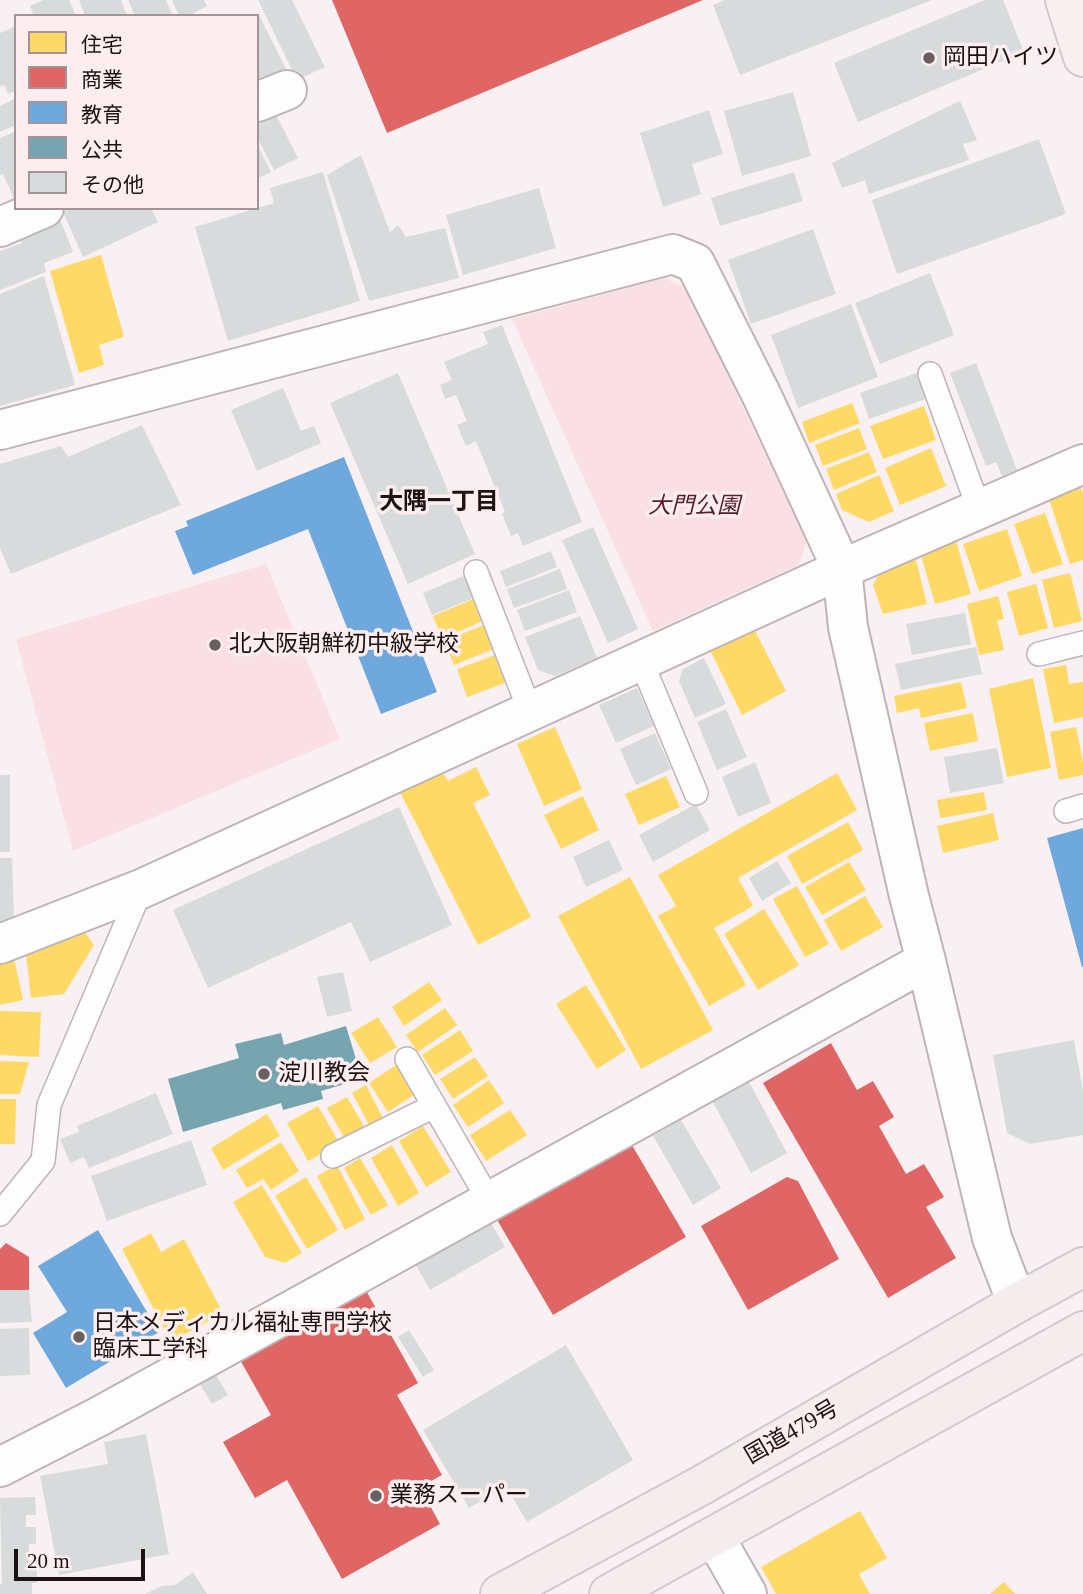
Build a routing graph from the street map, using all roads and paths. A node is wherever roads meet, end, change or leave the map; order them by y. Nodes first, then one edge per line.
1 (1065, 0) edge
2 (1083, 57) edge
3 (39, 210) edge
4 (0, 227) edge
5 (930, 374) dead end
6 (0, 430) edge
7 (1083, 464) edge
8 (979, 509) junction
9 (842, 569) junction
10 (476, 572) dead end
11 (1083, 643) edge
12 (1039, 654) dead end
13 (641, 661) junction
14 (530, 711) junction
15 (696, 793) dead end
16 (141, 889) junction
17 (0, 944) edge
18 (926, 961) junction
19 (407, 1059) dead end
20 (434, 1106) junction
21 (333, 1156) dead end
22 (489, 1202) junction
23 (0, 1214) edge
24 (1083, 1267) edge
25 (1017, 1303) junction
26 (1083, 1331) edge
27 (0, 1467) edge
28 (715, 1536) junction
29 (500, 1594) edge
30 (609, 1594) edge
31 (747, 1594) edge

1 - 2 main road
3 - 4 street
5 - 8 lane
6 - 9 street
7 - 8 street
8 - 9 street
9 - 13 street
9 - 18 street
10 - 14 lane
11 - 12 lane
13 - 14 street
13 - 15 lane
14 - 16 street
16 - 17 street
16 - 23 lane
18 - 22 street
18 - 25 street
19 - 20 lane
20 - 21 lane
20 - 22 lane
22 - 27 street
24 - 25 highway, 国道479号
25 - 29 highway, 国道479号
26 - 28 highway
28 - 30 highway
28 - 31 street

